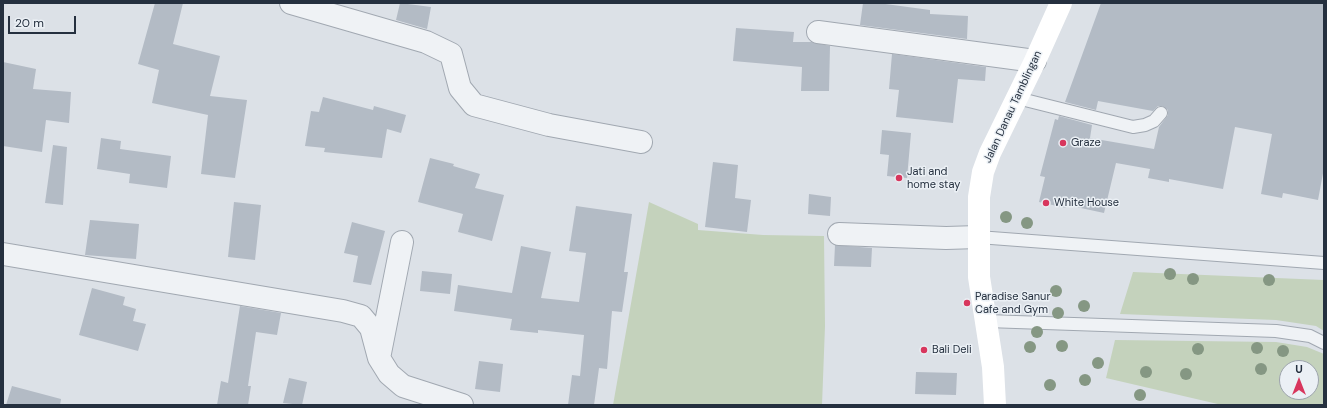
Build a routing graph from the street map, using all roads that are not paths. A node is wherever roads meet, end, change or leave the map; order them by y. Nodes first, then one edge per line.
1 (291, 3) edge
2 (1061, 3) edge
3 (818, 32) dead end
4 (1035, 62) junction
5 (1017, 98) junction
6 (1161, 113) dead end
7 (642, 142) dead end
8 (839, 234) dead end
9 (978, 236) junction
10 (402, 242) dead end
11 (3, 254) edge
12 (1324, 263) edge
13 (987, 321) junction
14 (1324, 343) edge
15 (379, 358) junction
16 (462, 405) edge
17 (995, 405) edge

1 - 7 street
2 - 4 street, Jalan Danau Tamblingan
3 - 4 street
4 - 5 street, Jalan Danau Tamblingan
5 - 6 lane
5 - 9 street, Jalan Danau Tamblingan
8 - 9 street
9 - 12 lane
9 - 13 street, Jalan Danau Tamblingan
10 - 15 street
11 - 15 street
13 - 14 lane
13 - 17 street, Jalan Danau Tamblingan
15 - 16 street

